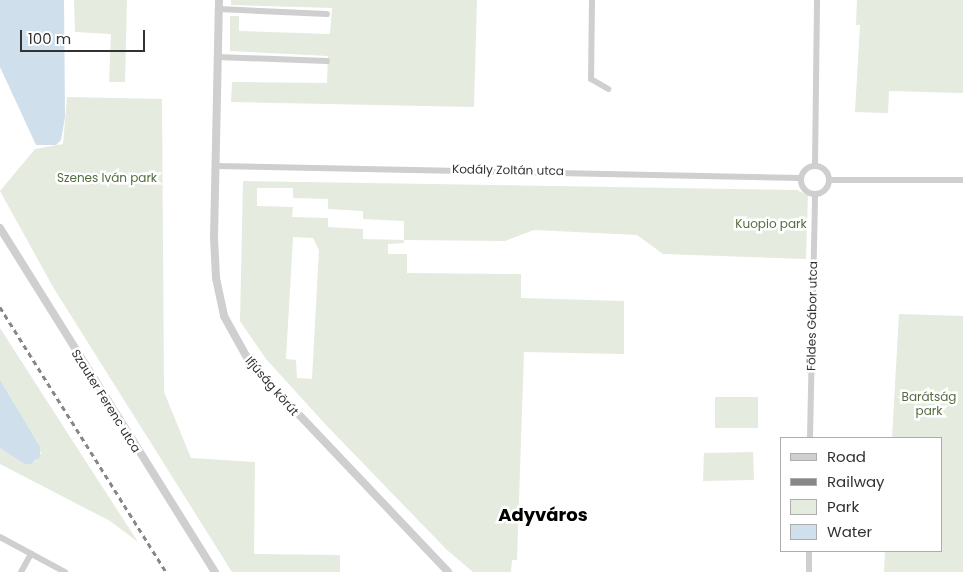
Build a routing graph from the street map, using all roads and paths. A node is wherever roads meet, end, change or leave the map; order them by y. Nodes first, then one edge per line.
1 (219, 0) edge
2 (592, 0) edge
3 (817, 0) edge
4 (219, 9) junction
5 (327, 14) dead end
6 (217, 57) junction
7 (327, 61) dead end
8 (608, 89) dead end
9 (216, 166) junction
10 (815, 166) junction
11 (801, 178) junction
12 (829, 180) junction
13 (963, 180) edge
14 (815, 194) junction
15 (0, 228) edge
16 (810, 437) edge
17 (0, 537) edge
18 (809, 552) edge
19 (32, 554) junction
20 (21, 572) edge
21 (65, 572) edge
22 (215, 572) edge
23 (448, 572) edge
24 (809, 572) edge

1 - 4 street, Ifjúság körút
2 - 8 street
3 - 10 street
4 - 5 street
4 - 6 street, Ifjúság körút
6 - 7 street
6 - 9 street, Ifjúság körút
9 - 11 street, Kodály Zoltán utca
9 - 23 street, Ifjúság körút
10 - 11 street
10 - 12 street
11 - 14 street
12 - 13 street
12 - 14 street
14 - 16 street, Földes Gábor utca
15 - 22 street, Szauter Ferenc utca
17 - 19 street
18 - 24 street
19 - 20 street
19 - 21 street

